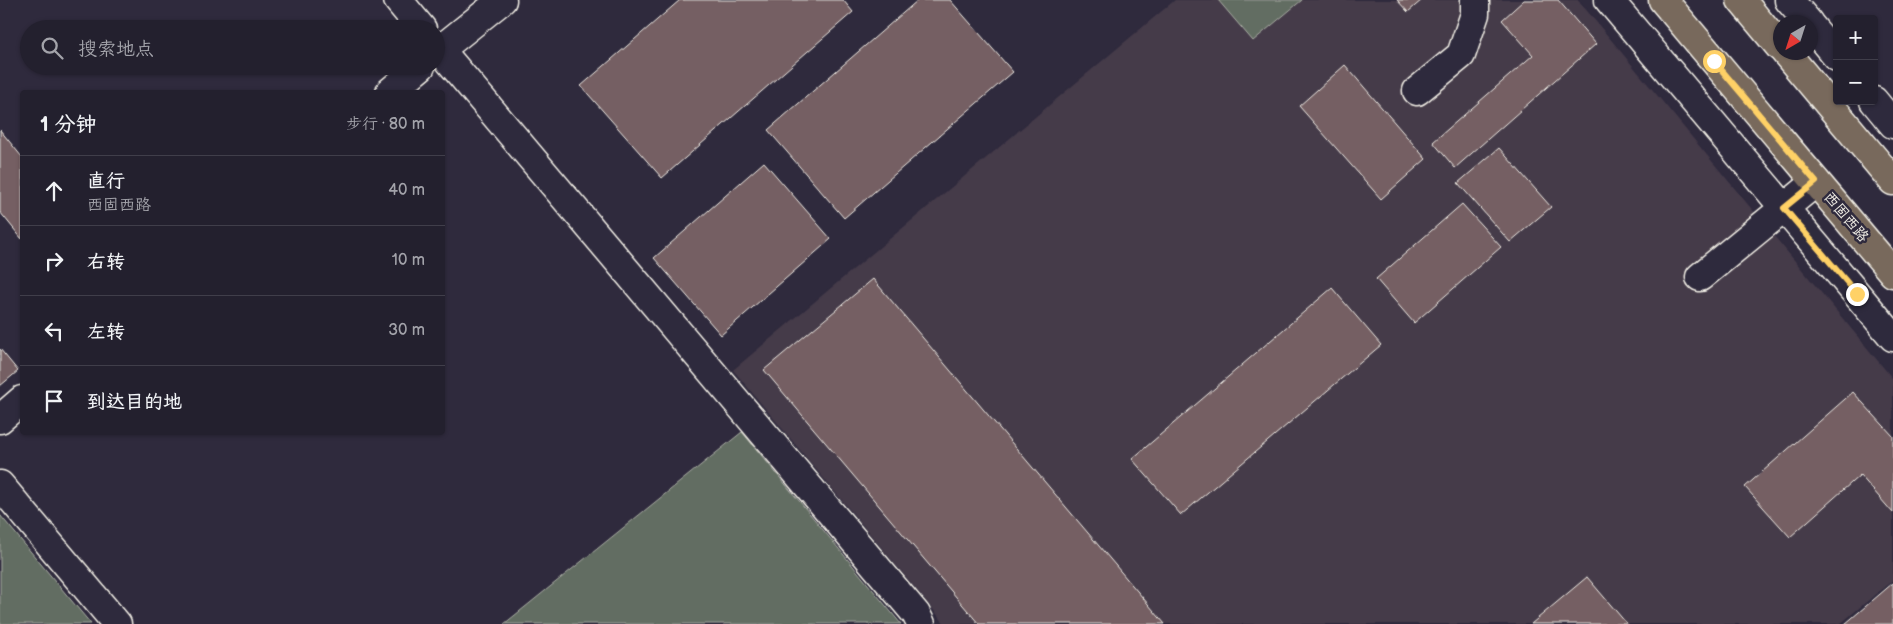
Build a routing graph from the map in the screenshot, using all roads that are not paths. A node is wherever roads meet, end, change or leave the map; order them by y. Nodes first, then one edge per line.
1 (398, 0) edge
2 (502, 0) edge
3 (1475, 0) edge
4 (1609, 0) edge
5 (1663, 0) edge
6 (1741, 0) edge
7 (1789, 0) edge
8 (1802, 15) edge
9 (415, 20) edge
10 (1818, 35) edge
11 (1773, 39) edge
12 (445, 45) edge
13 (1833, 52) edge
14 (1792, 60) edge
15 (445, 68) edge
16 (409, 75) edge
17 (392, 90) edge
18 (1417, 92) dead end
19 (1877, 105) edge
20 (1893, 124) edge
21 (1893, 181) edge
22 (1816, 182) junction
23 (1784, 208) junction
24 (1893, 273) edge
25 (1700, 277) dead end
26 (1893, 337) edge
27 (20, 402) edge
28 (0, 419) edge
29 (0, 485) edge
30 (117, 624) edge
31 (921, 624) edge

1 - 9 street
2 - 12 street
3 - 18 street
4 - 23 street
5 - 22 main road, 西固西路
6 - 11 main road
7 - 8 street
10 - 13 street
14 - 21 main road
15 - 31 street
16 - 17 street
19 - 20 street
22 - 23 street
22 - 24 main road, 西固西路
23 - 25 street
23 - 26 street
27 - 28 street
29 - 30 street

